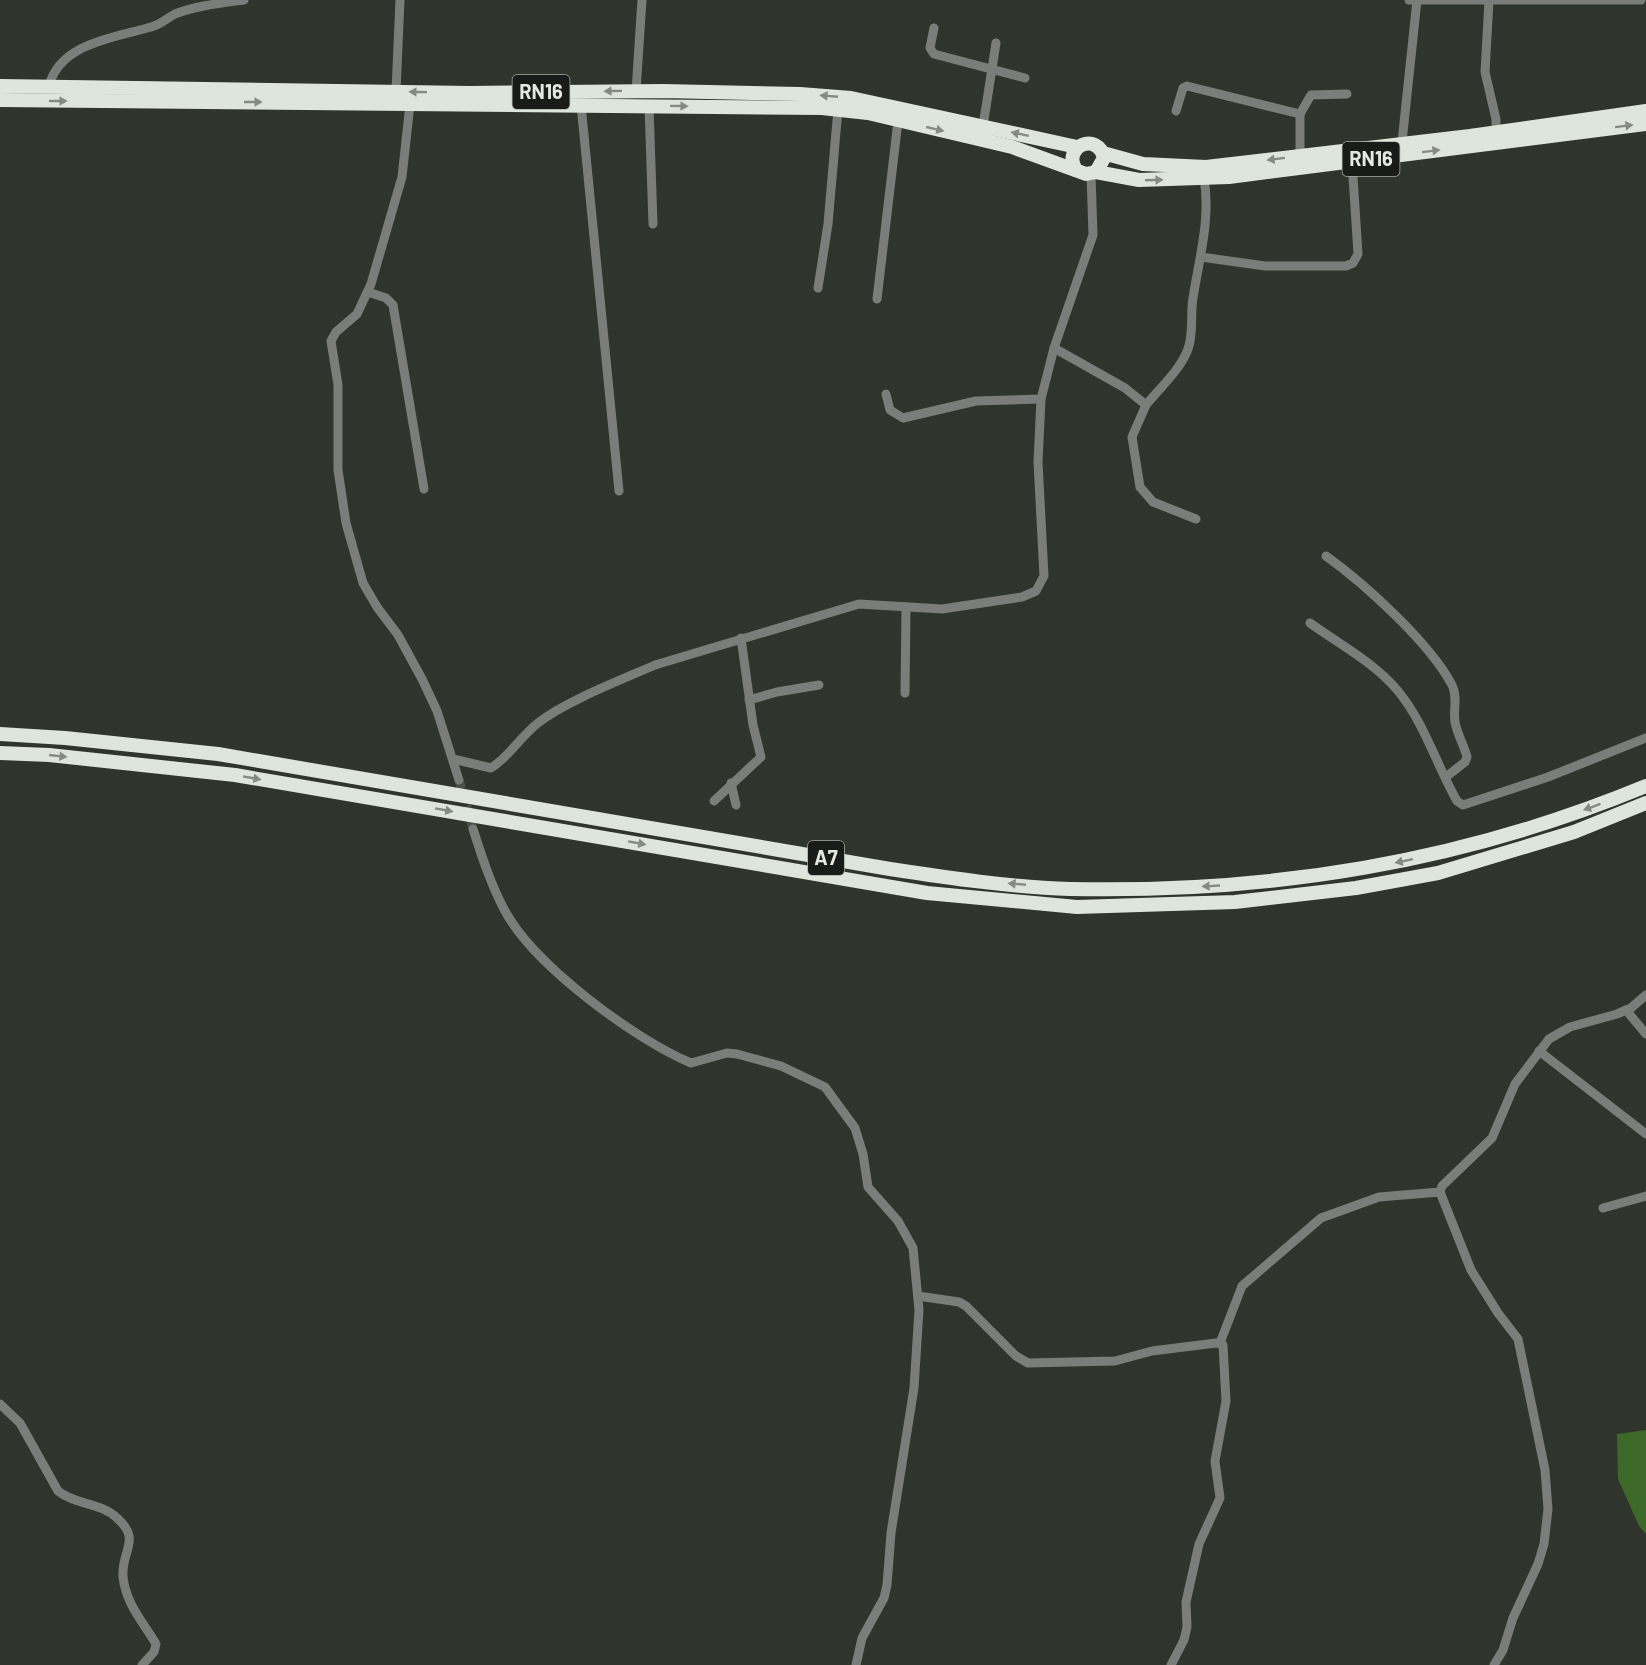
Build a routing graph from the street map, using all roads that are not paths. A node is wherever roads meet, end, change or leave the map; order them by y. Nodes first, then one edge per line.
1 (244, 0) edge
2 (400, 0) edge
3 (642, 0) edge
4 (1409, 0) edge
5 (1417, 0) edge
6 (1641, 0) edge
7 (1489, 1) edge
8 (934, 28) dead end
9 (996, 43) dead end
10 (992, 69) junction
11 (1025, 78) dead end
12 (0, 86) edge
13 (49, 86) junction
14 (396, 91) junction
15 (636, 91) junction
16 (1347, 94) dead end
17 (0, 100) edge
18 (410, 104) junction
19 (581, 105) junction
20 (649, 106) junction
21 (838, 109) junction
22 (1176, 111) dead end
23 (1646, 111) edge
24 (1300, 114) junction
25 (898, 121) junction
26 (1646, 124) edge
27 (982, 126) junction
28 (1496, 132) junction
29 (1402, 142) junction
30 (1077, 147) junction
31 (1102, 153) junction
32 (1300, 155) junction
33 (1352, 161) junction
34 (1077, 170) junction
35 (1094, 173) junction
36 (1204, 178) junction
37 (653, 224) dead end
38 (1201, 257) junction
39 (818, 288) dead end
40 (368, 292) junction
41 (877, 299) dead end
42 (1054, 348) junction
43 (886, 394) dead end
44 (1041, 399) junction
45 (1146, 405) junction
46 (424, 489) dead end
47 (619, 491) dead end
48 (1196, 519) dead end
49 (1326, 556) dead end
50 (906, 607) junction
51 (1310, 623) dead end
52 (741, 638) junction
53 (819, 685) dead end
54 (905, 693) dead end
55 (749, 700) junction
56 (0, 734) edge
57 (1646, 738) edge
58 (0, 753) edge
59 (453, 759) junction
60 (1446, 777) junction
61 (459, 780) tunnel mouth
62 (731, 783) junction
63 (1646, 786) edge
64 (714, 801) dead end
65 (1646, 803) edge
66 (736, 806) dead end
67 (473, 830) tunnel mouth
68 (1646, 995) edge
69 (1626, 1010) junction
70 (1646, 1034) edge
71 (1539, 1051) junction
72 (1646, 1134) edge
73 (1440, 1192) junction
74 (1646, 1196) edge
75 (1603, 1209) dead end
76 (918, 1296) junction
77 (1220, 1343) junction
78 (0, 1404) edge
79 (142, 1665) edge
80 (856, 1665) edge
81 (1171, 1665) edge
82 (1494, 1665) edge

1 - 13 street
2 - 14 street
3 - 15 street
4 - 5 street
5 - 7 street
5 - 29 street
6 - 7 street
7 - 28 street
8 - 10 street
9 - 10 street
10 - 11 street
10 - 27 street
12 - 13 highway, RN16
13 - 14 highway, RN16
15 -> 14 highway, RN16
27 -> 15 highway, RN16
16 - 24 street
17 -> 18 highway, RN16
18 - 19 highway, RN16
18 - 40 street
19 - 20 highway, RN16
19 - 47 street
20 -> 21 highway, RN16
20 - 37 street
21 - 25 highway, RN16
21 - 39 street
22 - 24 street
23 - 28 highway, RN16
24 - 32 street
25 -> 34 highway, RN16
25 - 41 street
33 -> 26 highway, RN16
30 -> 27 highway, RN16
28 - 29 highway, RN16
29 - 32 highway, RN16
30 - 31 highway, RN16
30 - 34 highway
32 -> 31 highway, RN16
31 - 35 highway
33 - 36 highway, RN16
33 - 38 street
34 - 35 highway, RN16
35 -> 36 highway, RN16
35 - 42 street
36 - 38 street
38 - 45 street
40 - 46 street
40 - 59 street
42 - 44 street
42 - 45 street
43 - 44 street
44 - 50 street
45 - 48 street
49 - 60 street
50 - 52 street
50 - 54 street
51 - 60 street
52 - 55 street
52 - 59 street
53 - 55 street
55 - 62 street
63 -> 56 highway, A7
57 - 60 street
58 -> 65 highway, A7
59 - 61 street
62 - 64 street
62 - 66 street
67 - 76 street
68 - 69 street
69 - 70 street
69 - 71 street
71 - 72 street
71 - 73 street
73 - 77 street
73 - 82 street
74 - 75 street
76 - 77 street
76 - 80 street
77 - 81 street
78 - 79 street

